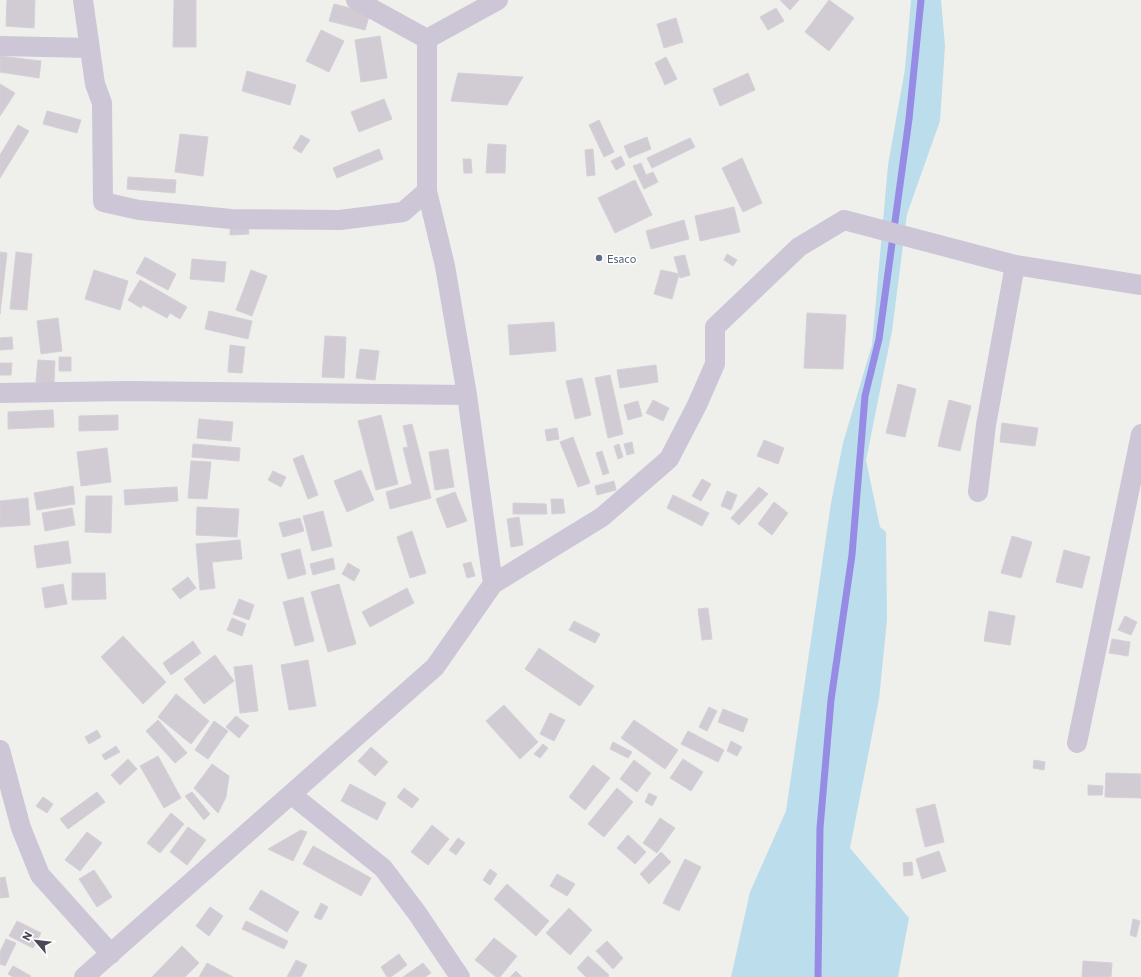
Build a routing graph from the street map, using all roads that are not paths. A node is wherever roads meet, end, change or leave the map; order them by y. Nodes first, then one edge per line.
1 (83, 0) edge
2 (356, 0) edge
3 (498, 0) edge
4 (427, 39) junction
5 (0, 46) edge
6 (90, 48) junction
7 (427, 191) junction
8 (1015, 265) junction
9 (1141, 285) edge
10 (0, 393) edge
11 (467, 395) junction
12 (1141, 434) edge
13 (978, 492) dead end
14 (493, 584) junction
15 (1077, 743) dead end
16 (0, 750) edge
17 (292, 795) junction
18 (111, 954) junction
19 (84, 977) edge
20 (460, 977) edge

1 - 6 street
2 - 4 street
3 - 4 street
4 - 7 street
5 - 6 street
6 - 7 street
7 - 11 street
8 - 9 street
8 - 13 street
8 - 14 street
10 - 11 street
11 - 14 street
12 - 15 street
14 - 17 street
16 - 18 street
17 - 18 street
17 - 20 street
18 - 19 street

